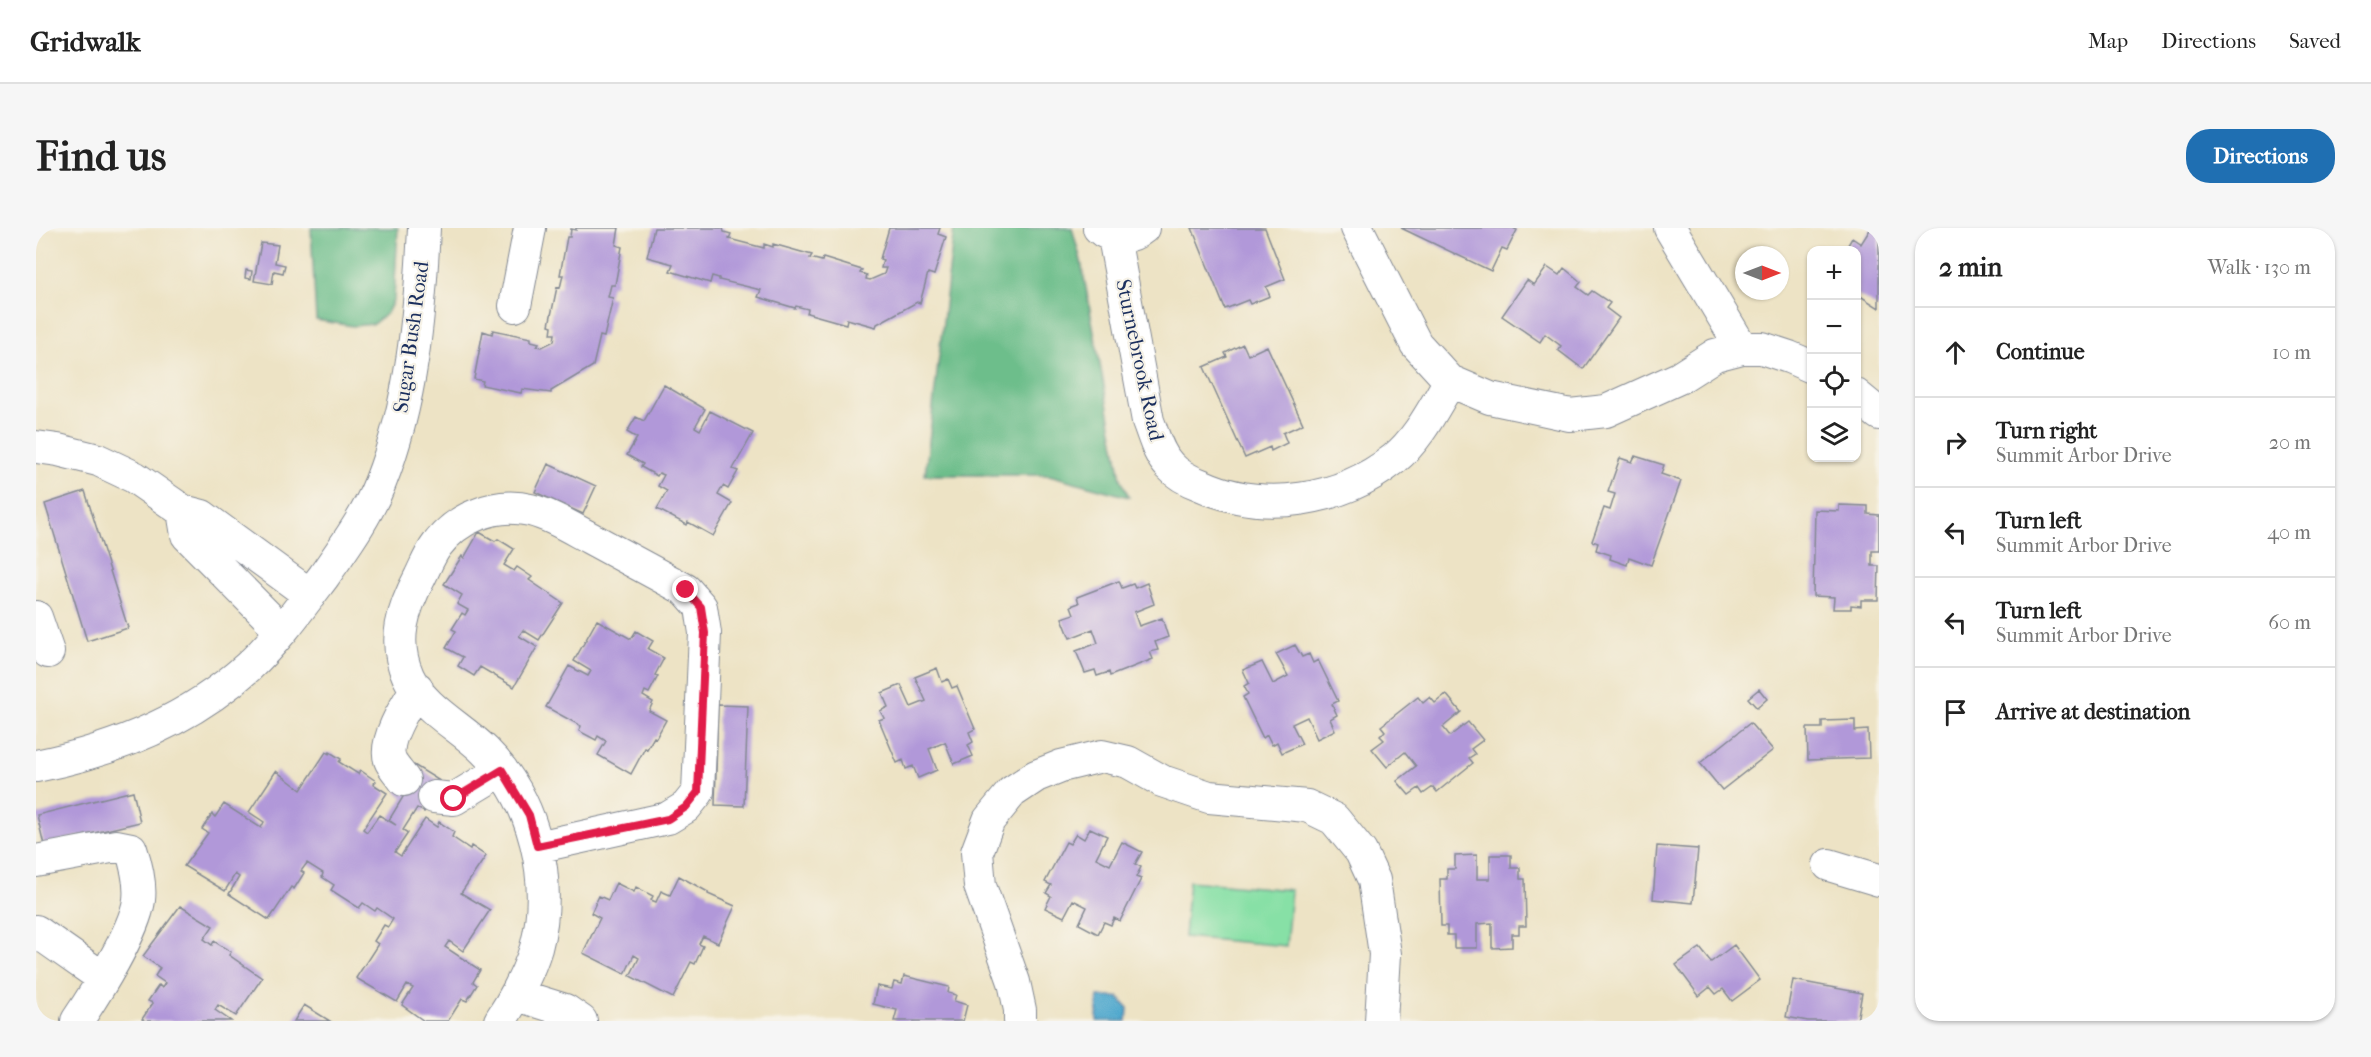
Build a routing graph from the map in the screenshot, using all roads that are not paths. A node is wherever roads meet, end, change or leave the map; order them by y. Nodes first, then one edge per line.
1 (424, 228) edge
2 (530, 228) edge
3 (1357, 228) edge
4 (1670, 228) edge
5 (1119, 231) edge
6 (515, 306) dead end
7 (1742, 348) junction
8 (1807, 365) edge
9 (1450, 381) junction
10 (1861, 398) edge
11 (1879, 414) edge
12 (36, 447) edge
13 (183, 511) junction
14 (310, 595) junction
15 (36, 618) edge
16 (282, 631) junction
17 (48, 652) dead end
18 (417, 688) junction
19 (36, 766) edge
20 (502, 770) junction
21 (404, 780) dead end
22 (434, 797) dead end
23 (537, 846) junction
24 (36, 861) edge
25 (1829, 865) dead end
26 (1879, 880) edge
27 (36, 931) edge
28 (103, 978) junction
29 (517, 995) junction
30 (77, 1021) edge
31 (500, 1021) edge
32 (581, 1021) edge
33 (1020, 1021) edge
34 (1381, 1021) edge

1 - 14 street, Sugar Bush Road
2 - 6 street
3 - 9 street
4 - 7 street
5 - 9 street, Sturnebrook Road
7 - 8 street
7 - 9 street
10 - 11 street
12 - 13 street
13 - 14 street
13 - 16 street
14 - 16 street, Sugar Bush Road
15 - 17 street
16 - 19 street, Sugar Bush Road
18 - 20 street
18 - 21 street
18 - 23 street
20 - 22 street
20 - 23 street
23 - 29 street
24 - 28 street
25 - 26 street
27 - 28 street
28 - 30 street
29 - 31 street
29 - 32 street
33 - 34 street

